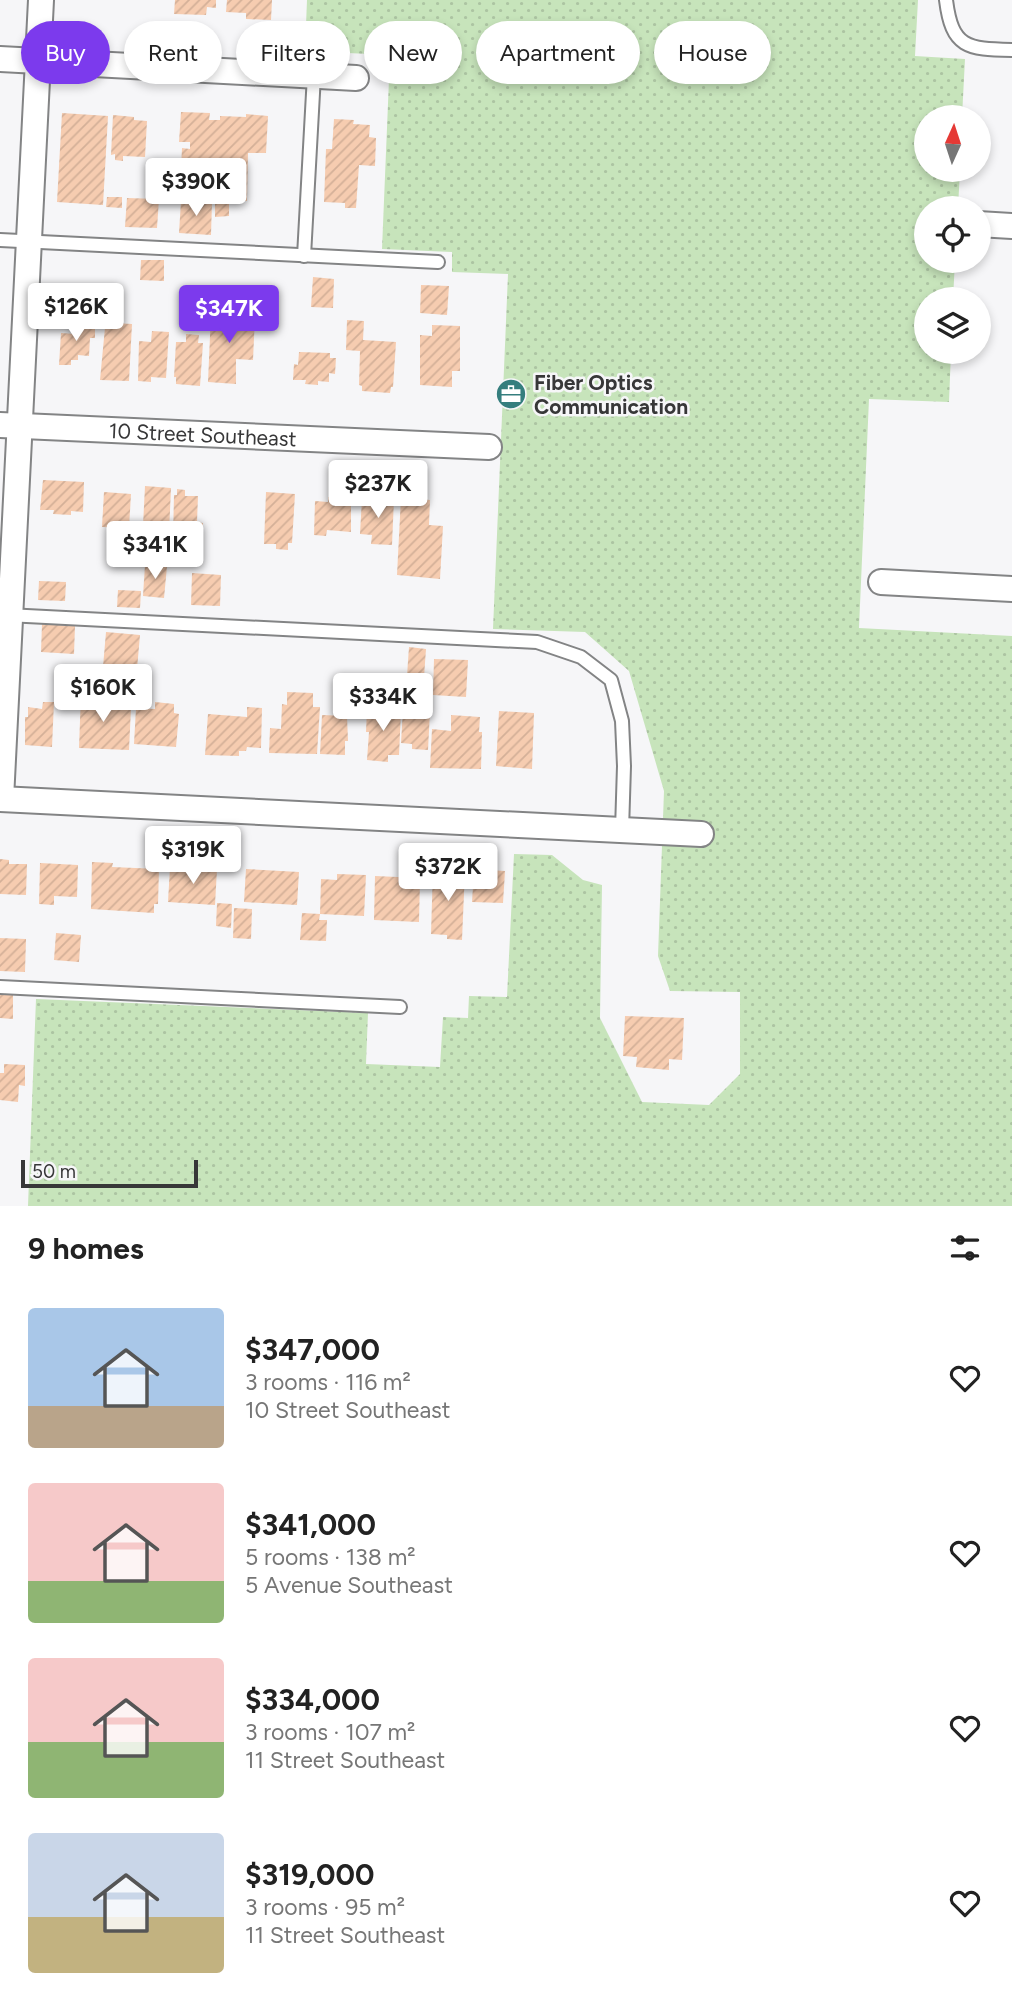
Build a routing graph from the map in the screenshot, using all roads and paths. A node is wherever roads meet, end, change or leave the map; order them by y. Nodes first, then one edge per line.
1 (41, 0) edge
2 (946, 0) edge
3 (40, 21) edge
4 (1012, 50) edge
5 (0, 59) edge
6 (21, 60) edge
7 (110, 65) edge
8 (236, 71) edge
9 (350, 78) edge
10 (356, 78) dead end
11 (37, 84) edge
12 (313, 84) edge
13 (991, 225) edge
14 (1012, 226) edge
15 (0, 240) edge
16 (29, 242) junction
17 (303, 256) junction
18 (438, 262) dead end
19 (10, 426) edge
20 (489, 447) dead end
21 (881, 582) dead end
22 (1012, 589) edge
23 (5, 615) edge
24 (1, 799) edge
25 (622, 830) junction
26 (701, 834) dead end
27 (0, 987) edge
28 (400, 1007) dead end

1 - 3 street
2 - 4 lane
5 - 6 street
7 - 8 street
9 - 10 street
11 - 16 street
12 - 17 lane
13 - 14 street
15 - 16 lane
16 - 17 lane
16 - 19 street
17 - 18 lane
19 - 20 street, 10 Street Southeast
19 - 23 street
21 - 22 street
23 - 24 street
23 - 25 lane
24 - 25 street
25 - 26 street
27 - 28 lane

